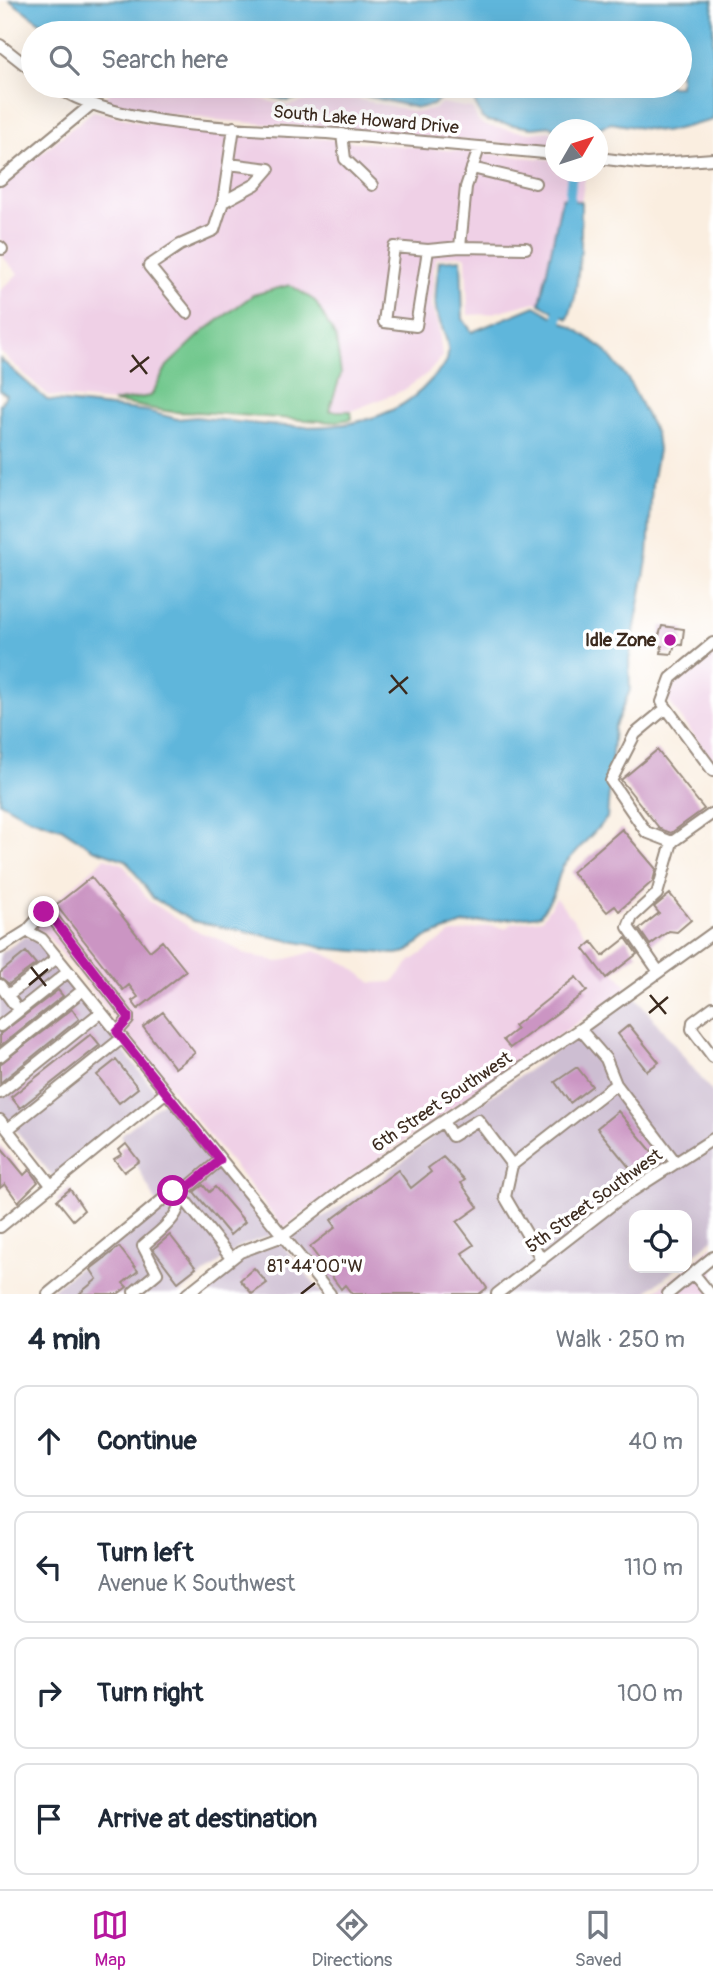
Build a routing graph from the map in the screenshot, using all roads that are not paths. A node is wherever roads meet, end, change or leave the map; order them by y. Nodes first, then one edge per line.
1 (0, 45) edge
2 (21, 62) edge
3 (80, 98) edge
4 (92, 104) junction
5 (234, 127) junction
6 (342, 134) junction
7 (479, 148) junction
8 (545, 153) edge
9 (608, 159) edge
10 (713, 159) edge
11 (229, 164) junction
12 (472, 168) junction
13 (0, 180) edge
14 (535, 183) dead end
15 (372, 185) dead end
16 (223, 202) junction
17 (460, 247) junction
18 (526, 248) dead end
19 (428, 250) junction
20 (187, 313) dead end
21 (713, 643) edge
22 (665, 709) junction
23 (713, 771) edge
24 (713, 813) edge
25 (672, 842) junction
26 (27, 931) junction
27 (713, 933) edge
28 (0, 948) edge
29 (57, 958) junction
30 (68, 972) junction
31 (659, 972) junction
32 (0, 985) edge
33 (83, 990) junction
34 (713, 1007) edge
35 (101, 1012) junction
36 (0, 1026) edge
37 (580, 1029) junction
38 (119, 1036) junction
39 (0, 1056) edge
40 (713, 1057) edge
41 (615, 1084) junction
42 (0, 1093) edge
43 (165, 1093) junction
44 (0, 1119) edge
45 (444, 1123) junction
46 (8, 1129) junction
47 (713, 1139) edge
48 (220, 1160) junction
49 (676, 1163) junction
50 (512, 1165) junction
51 (51, 1185) junction
52 (180, 1194) junction
53 (0, 1227) edge
54 (283, 1236) junction
55 (713, 1257) edge
56 (231, 1258) junction
57 (541, 1260) junction
58 (694, 1273) junction
59 (134, 1292) dead end
60 (709, 1293) edge
61 (48, 1294) edge
62 (187, 1294) edge
63 (330, 1294) edge
64 (497, 1294) edge
65 (668, 1294) edge

1 - 2 street
3 - 4 street, South Lake Howard Drive
4 - 5 street, South Lake Howard Drive
4 - 13 street
5 - 6 street, South Lake Howard Drive
5 - 11 street
6 - 7 street, South Lake Howard Drive
6 - 15 street
7 - 8 street, South Lake Howard Drive
7 - 12 street
9 - 10 street
11 - 16 street
11 - 16 street
12 - 14 street
12 - 17 street
16 - 20 street
17 - 18 street
17 - 19 street
19 - 19 street
21 - 22 street
22 - 23 street
22 - 25 street
24 - 25 street
25 - 31 street
26 - 28 street
26 - 29 street
26 - 38 street
27 - 31 street, 6th Street Southwest
29 - 30 street
29 - 32 street
30 - 33 street
30 - 36 street
31 - 37 street, 6th Street Southwest
33 - 35 street
33 - 39 street
34 - 40 street
35 - 38 street
35 - 42 street
37 - 41 street
37 - 45 street, 6th Street Southwest
38 - 43 street
38 - 46 street
41 - 49 street
41 - 50 street
43 - 48 street
43 - 51 street
44 - 46 street
45 - 50 street
45 - 54 street, 6th Street Southwest
46 - 51 street
47 - 49 street, 5th Street Southwest
48 - 52 street
48 - 54 street
49 - 57 street, 5th Street Southwest
50 - 57 street
51 - 53 street
52 - 56 street
52 - 59 street
52 - 61 street
54 - 56 street, 6th Street Southwest
54 - 63 street
55 - 58 street
56 - 62 street, 6th Street Southwest
57 - 64 street, 5th Street Southwest
58 - 60 street
58 - 65 street

